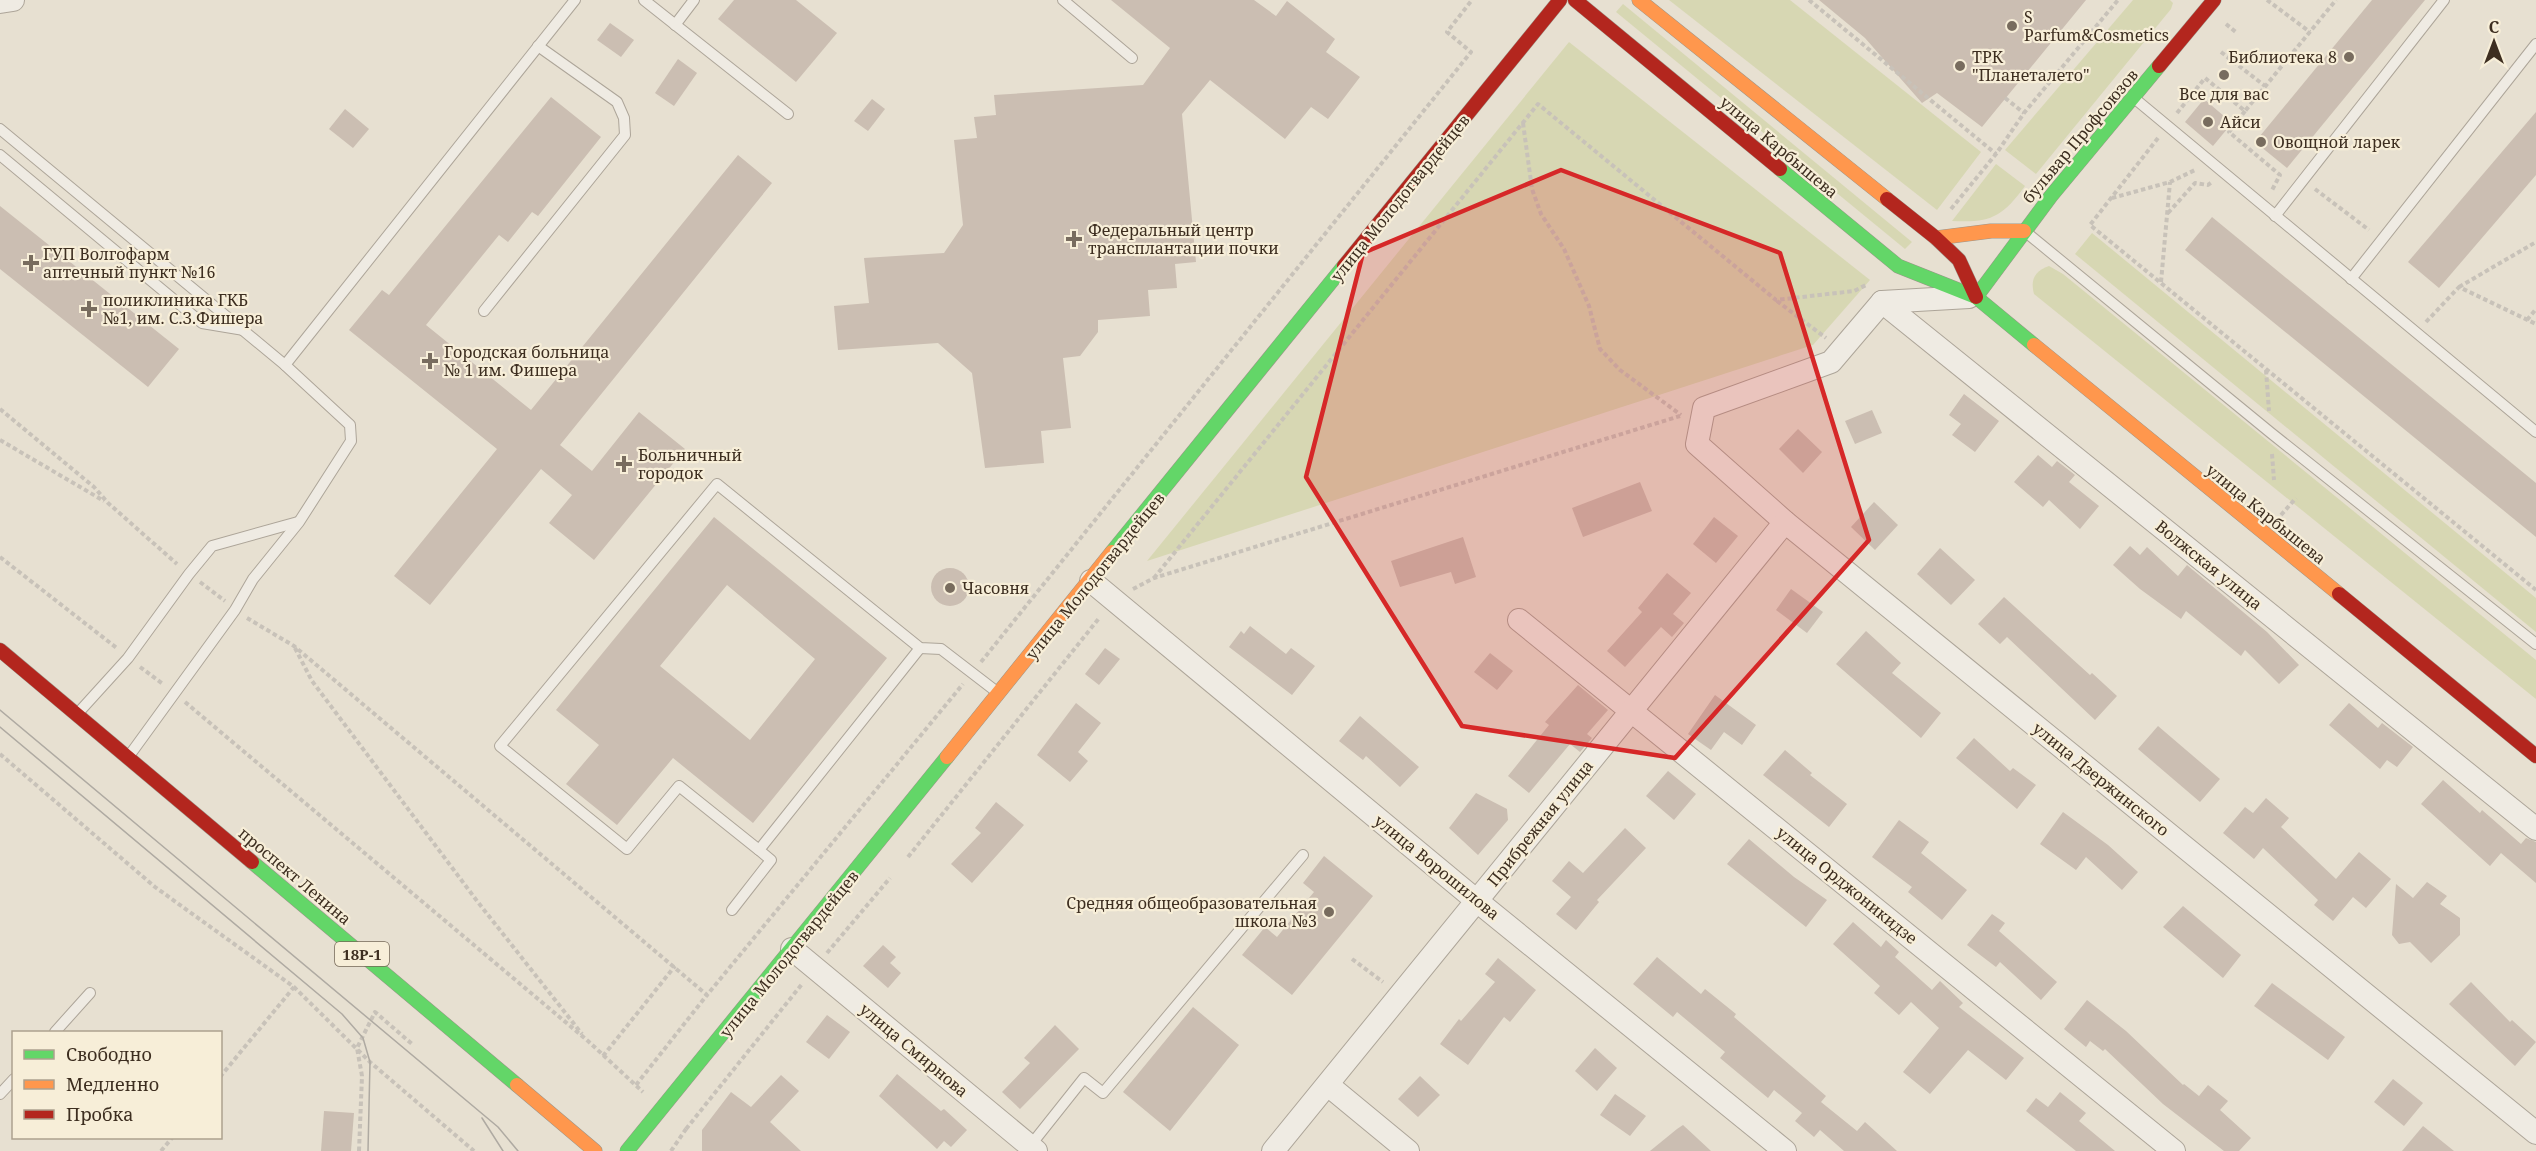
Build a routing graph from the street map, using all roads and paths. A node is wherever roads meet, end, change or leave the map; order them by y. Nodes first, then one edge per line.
1 (13, 0) edge
2 (575, 0) edge
3 (644, 0) edge
4 (694, 0) edge
5 (1063, 0) edge
6 (1472, 0) edge
7 (1560, 0) edge
8 (1575, 0) edge
9 (1639, 0) edge
10 (1809, 0) edge
11 (2118, 0) edge
12 (2214, 0) edge
13 (2266, 0) edge
14 (2336, 0) edge
15 (2444, 0) edge
16 (0, 2) edge
17 (675, 25) junction
18 (2310, 32) junction
19 (2536, 44) edge
20 (538, 46) junction
21 (2221, 52) dead end
22 (1132, 58) dead end
23 (2265, 86) junction
24 (2005, 98) dead end
25 (2134, 98) junction
26 (2245, 111) junction
27 (2024, 113) junction
28 (788, 114) dead end
29 (1523, 122) junction
30 (2168, 125) junction
31 (0, 129) edge
32 (1996, 154) junction
33 (0, 155) edge
34 (2211, 163) junction
35 (2223, 174) junction
36 (2280, 175) dead end
37 (2303, 180) junction
38 (2170, 182) junction
39 (2111, 198) junction
40 (2168, 214) junction
41 (2275, 216) junction
42 (1945, 217) dead end
43 (2024, 231) junction
44 (1936, 238) junction
45 (2382, 240) junction
46 (2536, 242) edge
47 (2351, 279) junction
48 (2161, 283) junction
49 (2459, 287) junction
50 (1876, 292) junction
51 (1976, 297) junction
52 (1776, 300) junction
53 (2536, 309) edge
54 (484, 311) dead end
55 (2527, 320) junction
56 (2536, 324) edge
57 (244, 330) junction
58 (2416, 333) junction
59 (1841, 350) junction
60 (285, 365) junction
61 (1704, 408) junction
62 (0, 409) edge
63 (1681, 415) junction
64 (2536, 432) edge
65 (0, 440) edge
66 (108, 503) junction
67 (299, 522) junction
68 (1785, 522) junction
69 (0, 557) edge
70 (189, 574) junction
71 (1154, 578) junction
72 (1091, 581) junction
73 (2536, 590) edge
74 (1113, 600) junction
75 (235, 610) junction
76 (1519, 620) dead end
77 (2536, 644) edge
78 (294, 646) junction
79 (920, 648) junction
80 (0, 650) edge
81 (128, 658) junction
82 (972, 673) junction
83 (175, 693) junction
84 (1000, 694) junction
85 (1632, 710) junction
86 (77, 714) junction
87 (0, 754) edge
88 (128, 756) junction
89 (2536, 756) edge
90 (2536, 829) edge
91 (759, 850) junction
92 (1303, 855) dead end
93 (908, 857) dead end
94 (890, 878) dead end
95 (1477, 901) junction
96 (732, 910) dead end
97 (792, 950) junction
98 (1352, 959) dead end
99 (675, 966) junction
100 (815, 967) junction
101 (294, 987) junction
102 (90, 993) dead end
103 (707, 995) junction
104 (1400, 996) junction
105 (56, 1031) edge
106 (588, 1041) junction
107 (412, 1044) dead end
108 (357, 1048) junction
109 (603, 1056) junction
110 (222, 1075) edge
111 (12, 1081) edge
112 (636, 1085) junction
113 (1328, 1085) junction
114 (0, 1094) edge
115 (650, 1100) dead end
116 (681, 1125) dead end
117 (686, 1129) junction
118 (2536, 1133) edge
119 (170, 1139) edge
120 (1033, 1149) edge
121 (161, 1151) edge
122 (359, 1151) edge
123 (474, 1151) edge
124 (595, 1151) edge
125 (627, 1151) edge
126 (671, 1151) edge
127 (1273, 1151) edge
128 (1408, 1151) edge
129 (1785, 1151) edge
130 (2174, 1151) edge

1 - 16 street
2 - 20 lane
3 - 17 lane
4 - 17 lane
5 - 22 lane
6 - 82 path
7 - 72 street, улица Молодогвардейцев
8 - 51 street, улица Карбышева
9 - 44 street, улица Карбышева
10 - 32 path
11 - 27 path
12 - 25 street, бульвар Профсоюзов
13 - 18 path
14 - 18 path
15 - 37 lane
17 - 28 lane
18 - 23 path
19 - 45 lane
20 - 54 lane
20 - 60 lane
21 - 23 path
23 - 26 path
24 - 27 path
25 - 30 lane
25 - 43 street, бульвар Профсоюзов
26 - 30 path
26 - 36 path
27 - 32 path
29 - 52 path
29 - 63 path
29 - 71 path
30 - 34 lane
30 - 39 path
31 - 57 lane
32 - 42 path
33 - 57 lane
34 - 35 lane
34 - 38 path
35 - 40 path
35 - 41 lane
37 - 41 lane
37 - 45 path
38 - 39 path
38 - 40 path
39 - 48 path
40 - 48 path
41 - 47 lane
43 - 44 street
43 - 51 street, бульвар Профсоюзов
43 - 77 lane
44 - 51 street, улица Карбышева
45 - 47 lane
46 - 49 path
47 - 58 lane
48 - 73 path
49 - 55 path
49 - 58 path
50 - 51 street
50 - 52 path
50 - 59 street
50 - 90 street, Волжская улица
51 - 89 street, улица Карбышева
52 - 59 path
53 - 55 path
55 - 56 path
57 - 60 lane
58 - 64 lane
59 - 61 street
60 - 67 lane
61 - 63 path
61 - 68 street, улица Дзержинского
62 - 66 path
63 - 71 path
65 - 66 path
66 - 70 path
67 - 70 lane
67 - 75 lane
68 - 85 street, Прибрежная улица
68 - 118 street, улица Дзержинского
69 - 81 path
70 - 75 path
70 - 81 lane
71 - 74 path
72 - 74 street, улица Ворошилова
72 - 84 street, улица Молодогвардейцев
74 - 93 path
74 - 95 street, улица Ворошилова
75 - 78 path
75 - 83 lane
76 - 85 street, улица Орджоникидзе
78 - 99 path
78 - 106 path
79 - 82 lane
79 - 91 lane
79 - 91 lane
80 - 86 street, проспект Ленина / 18Р-1
81 - 83 path
81 - 86 lane
82 - 84 lane
82 - 103 path
83 - 88 lane
83 - 106 path
84 - 97 street, улица Молодогвардейцев
85 - 95 street, Прибрежная улица
85 - 130 street, улица Орджоникидзе
86 - 88 street, проспект Ленина / 18Р-1
87 - 101 path
88 - 124 street, проспект Ленина / 18Р-1
91 - 96 lane
92 - 120 lane
94 - 100 path
95 - 104 street, Прибрежная улица
95 - 129 street, улица Ворошилова
97 - 100 street, улица Смирнова
97 - 125 street, улица Молодогвардейцев
98 - 104 path
99 - 103 path
99 - 109 path
100 - 117 path
100 - 120 street, улица Смирнова
101 - 108 path
101 - 110 path
102 - 105 lane
103 - 112 path
104 - 113 street, Прибрежная улица
106 - 109 path
107 - 108 path
108 - 122 path
108 - 123 path
109 - 112 path
111 - 114 lane
112 - 115 path
113 - 127 street, Прибрежная улица
113 - 128 street
116 - 117 path
117 - 126 path
119 - 121 path

